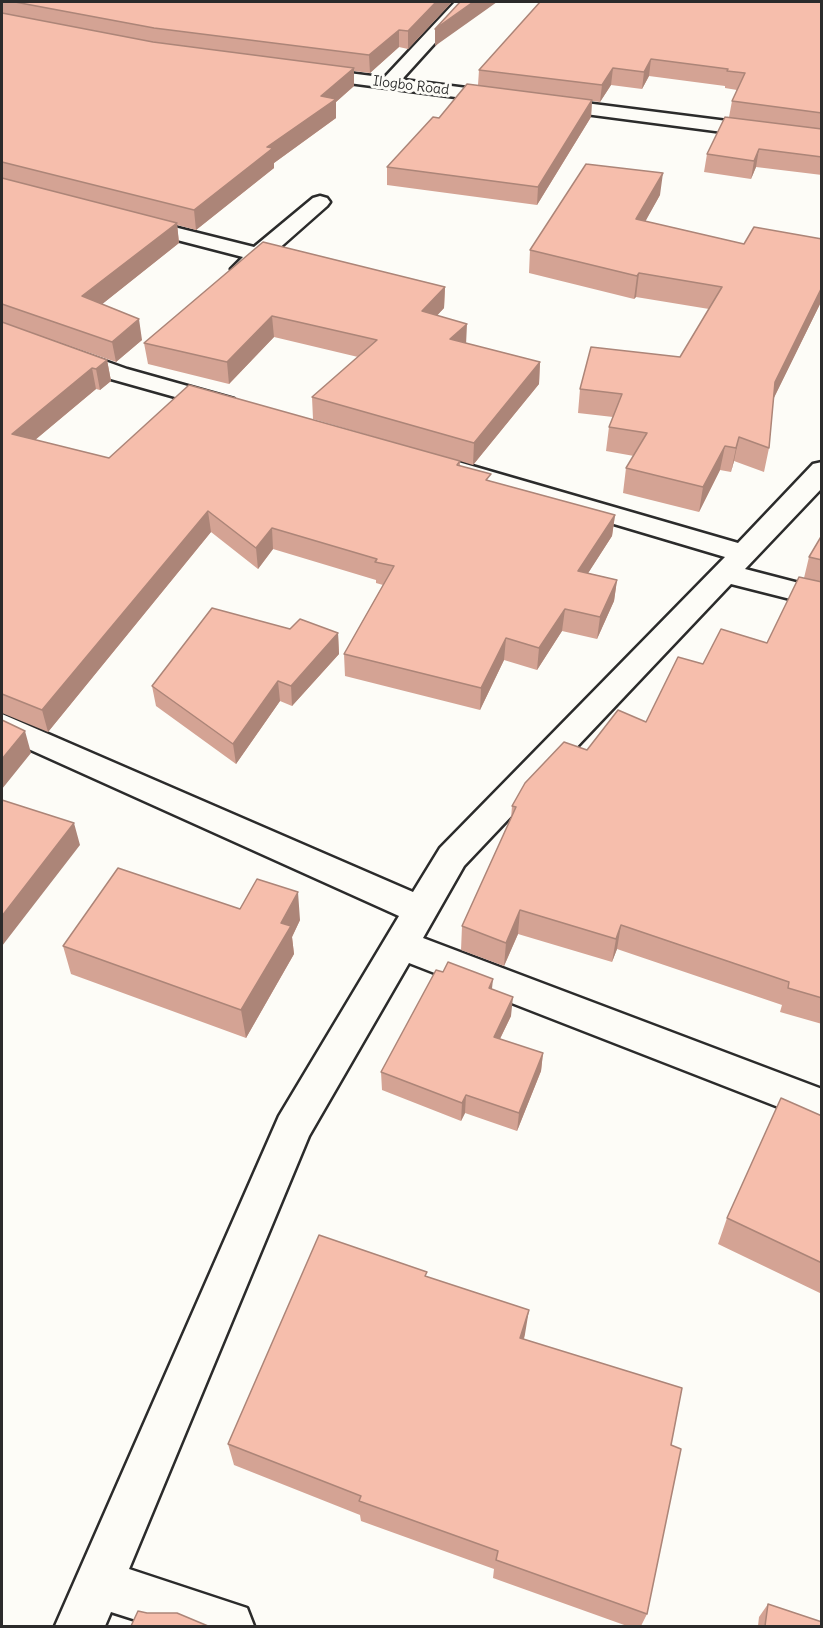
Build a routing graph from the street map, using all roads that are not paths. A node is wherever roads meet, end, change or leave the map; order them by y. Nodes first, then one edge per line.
1 (464, 2) edge
2 (296, 71) edge
3 (389, 83) junction
4 (822, 139) edge
5 (320, 202) dead end
6 (113, 217) edge
7 (259, 255) junction
8 (224, 284) edge
9 (2, 331) edge
10 (253, 412) edge
11 (421, 460) edge
12 (822, 470) edge
13 (734, 563) junction
14 (822, 598) edge
15 (2, 725) edge
16 (421, 911) junction
17 (400, 944) junction
18 (822, 1107) edge
19 (100, 1584) junction
20 (81, 1626) edge
21 (230, 1626) edge

1 - 3 street
2 - 3 street, Ilogbo Road
3 - 4 street, Ilogbo Road
5 - 7 street
6 - 7 street
7 - 8 street
9 - 10 street
11 - 13 street
12 - 13 street
13 - 14 street
13 - 16 street
15 - 16 street
16 - 17 street
17 - 18 street
17 - 19 street
19 - 20 street
19 - 21 street

